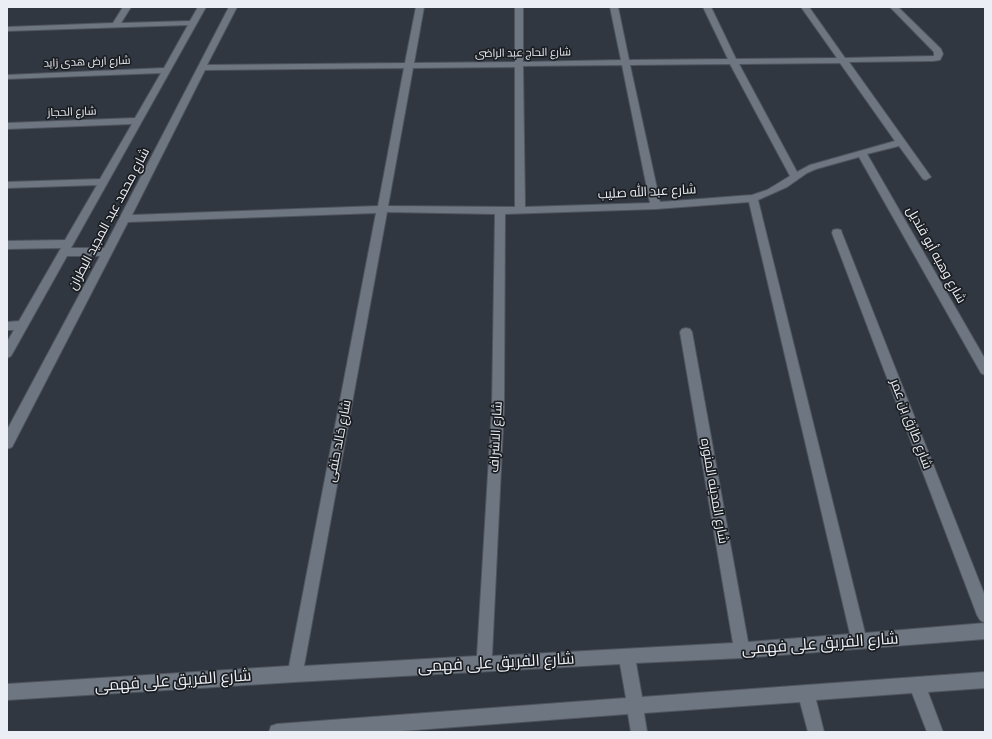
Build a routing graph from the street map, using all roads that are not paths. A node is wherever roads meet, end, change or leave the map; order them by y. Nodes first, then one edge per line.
1 (127, 7) edge
2 (202, 7) edge
3 (233, 7) edge
4 (420, 7) edge
5 (519, 7) edge
6 (614, 7) edge
7 (706, 7) edge
8 (805, 7) edge
9 (894, 7) edge
10 (194, 23) junction
11 (116, 26) junction
12 (7, 29) edge
13 (843, 60) junction
14 (733, 61) junction
15 (626, 62) junction
16 (519, 64) junction
17 (408, 65) junction
18 (203, 68) junction
19 (167, 70) junction
20 (7, 76) edge
21 (138, 121) junction
22 (7, 126) edge
23 (902, 142) junction
24 (862, 153) junction
25 (795, 177) junction
26 (926, 177) dead end
27 (104, 182) junction
28 (7, 185) edge
29 (753, 198) junction
30 (656, 206) junction
31 (382, 209) junction
32 (520, 210) junction
33 (500, 211) junction
34 (125, 219) junction
35 (837, 232) dead end
36 (7, 245) edge
37 (66, 248) junction
38 (107, 252) junction
39 (22, 325) junction
40 (7, 326) edge
41 (686, 332) dead end
42 (7, 353) edge
43 (985, 370) edge
44 (7, 442) edge
45 (985, 614) edge
46 (985, 632) edge
47 (859, 641) junction
48 (742, 650) junction
49 (626, 656) junction
50 (484, 664) junction
51 (295, 674) junction
52 (985, 680) edge
53 (917, 685) junction
54 (7, 692) edge
55 (806, 693) junction
56 (635, 706) junction
57 (277, 732) edge
58 (639, 732) edge
59 (816, 732) edge
60 (935, 732) edge

1 - 11 street
2 - 10 street, شارع محمد عبد المجيد البطران
3 - 18 street, شارع محمد عبد المجيد البطران
4 - 17 street, شارع خالد حنفى
5 - 16 street
6 - 15 street
7 - 14 street
8 - 13 street
9 - 13 street, شارع الحاج عبد الراضى
10 - 11 street
10 - 19 street, شارع محمد عبد المجيد البطران
11 - 12 street
13 - 14 street, شارع الحاج عبد الراضى
13 - 23 street
14 - 15 street, شارع الحاج عبد الراضى
14 - 25 street
15 - 16 street, شارع الحاج عبد الراضى
15 - 30 street
16 - 17 street, شارع الحاج عبد الراضى
16 - 32 street
17 - 18 street, شارع الحاج عبد الراضى
17 - 31 street, شارع خالد حنفى
18 - 34 street, شارع محمد عبد المجيد البطران
19 - 20 street, شارع ارض هدى زايد
19 - 21 street, شارع محمد عبد المجيد البطران
21 - 22 street, شارع الحجاز
21 - 27 street, شارع محمد عبد المجيد البطران
23 - 24 street, شارع عبد الله صليب
23 - 26 street
24 - 25 street, شارع عبد الله صليب
24 - 43 street, شارع وهبه أبو قنديل
25 - 29 street, شارع عبد الله صليب
27 - 28 street
27 - 37 street, شارع محمد عبد المجيد البطران
29 - 30 street, شارع عبد الله صليب
29 - 47 street
30 - 32 street, شارع عبد الله صليب
31 - 33 street, شارع عبد الله صليب
31 - 34 street, شارع عبد الله صليب
31 - 51 street, شارع خالد حنفى
32 - 33 street, شارع عبد الله صليب
33 - 50 street, شارع الاشراف
34 - 38 street, شارع محمد عبد المجيد البطران
35 - 45 street, شارع طارق بن عمر
36 - 37 street
37 - 38 street
37 - 39 street, شارع محمد عبد المجيد البطران
38 - 44 street, شارع محمد عبد المجيد البطران
39 - 40 street
39 - 42 street, شارع محمد عبد المجيد البطران
41 - 48 street, شارع المدينه المنوره
46 - 47 street, شارع الفريق على فهمى
47 - 48 street, شارع الفريق على فهمى
48 - 49 street, شارع الفريق على فهمى
49 - 50 street, شارع الفريق على فهمى
49 - 56 street
50 - 51 street, شارع الفريق على فهمى
51 - 54 street, شارع الفريق على فهمى
52 - 53 street
53 - 55 street
53 - 60 street
55 - 56 street
55 - 59 street
56 - 57 street
56 - 58 street

